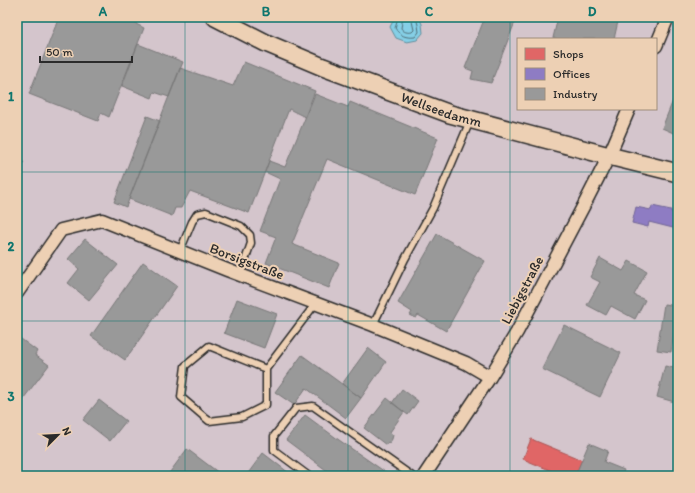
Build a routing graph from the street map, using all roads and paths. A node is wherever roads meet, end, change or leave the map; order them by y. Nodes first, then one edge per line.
1 (215, 17) edge
2 (668, 17) edge
3 (657, 44) edge
4 (629, 110) edge
5 (470, 120) junction
6 (608, 156) junction
7 (678, 173) edge
8 (180, 251) junction
9 (240, 275) junction
10 (17, 293) edge
11 (316, 302) junction
12 (373, 325) junction
13 (266, 369) junction
14 (490, 378) junction
15 (309, 476) edge
16 (412, 476) edge
17 (424, 476) edge

1 - 5 main road, Wellseedamm
2 - 3 street
4 - 6 street, Liebigstraße
5 - 6 main road, Wellseedamm
5 - 12 lane
6 - 7 main road, Wellseedamm
6 - 14 street, Liebigstraße
8 - 9 street, Borsigstraße
8 - 9 lane
8 - 10 street, Borsigstraße
9 - 11 street, Borsigstraße
11 - 12 street, Borsigstraße
11 - 13 lane
12 - 14 street, Borsigstraße
13 - 13 lane
14 - 17 street, Liebigstraße
15 - 16 lane

